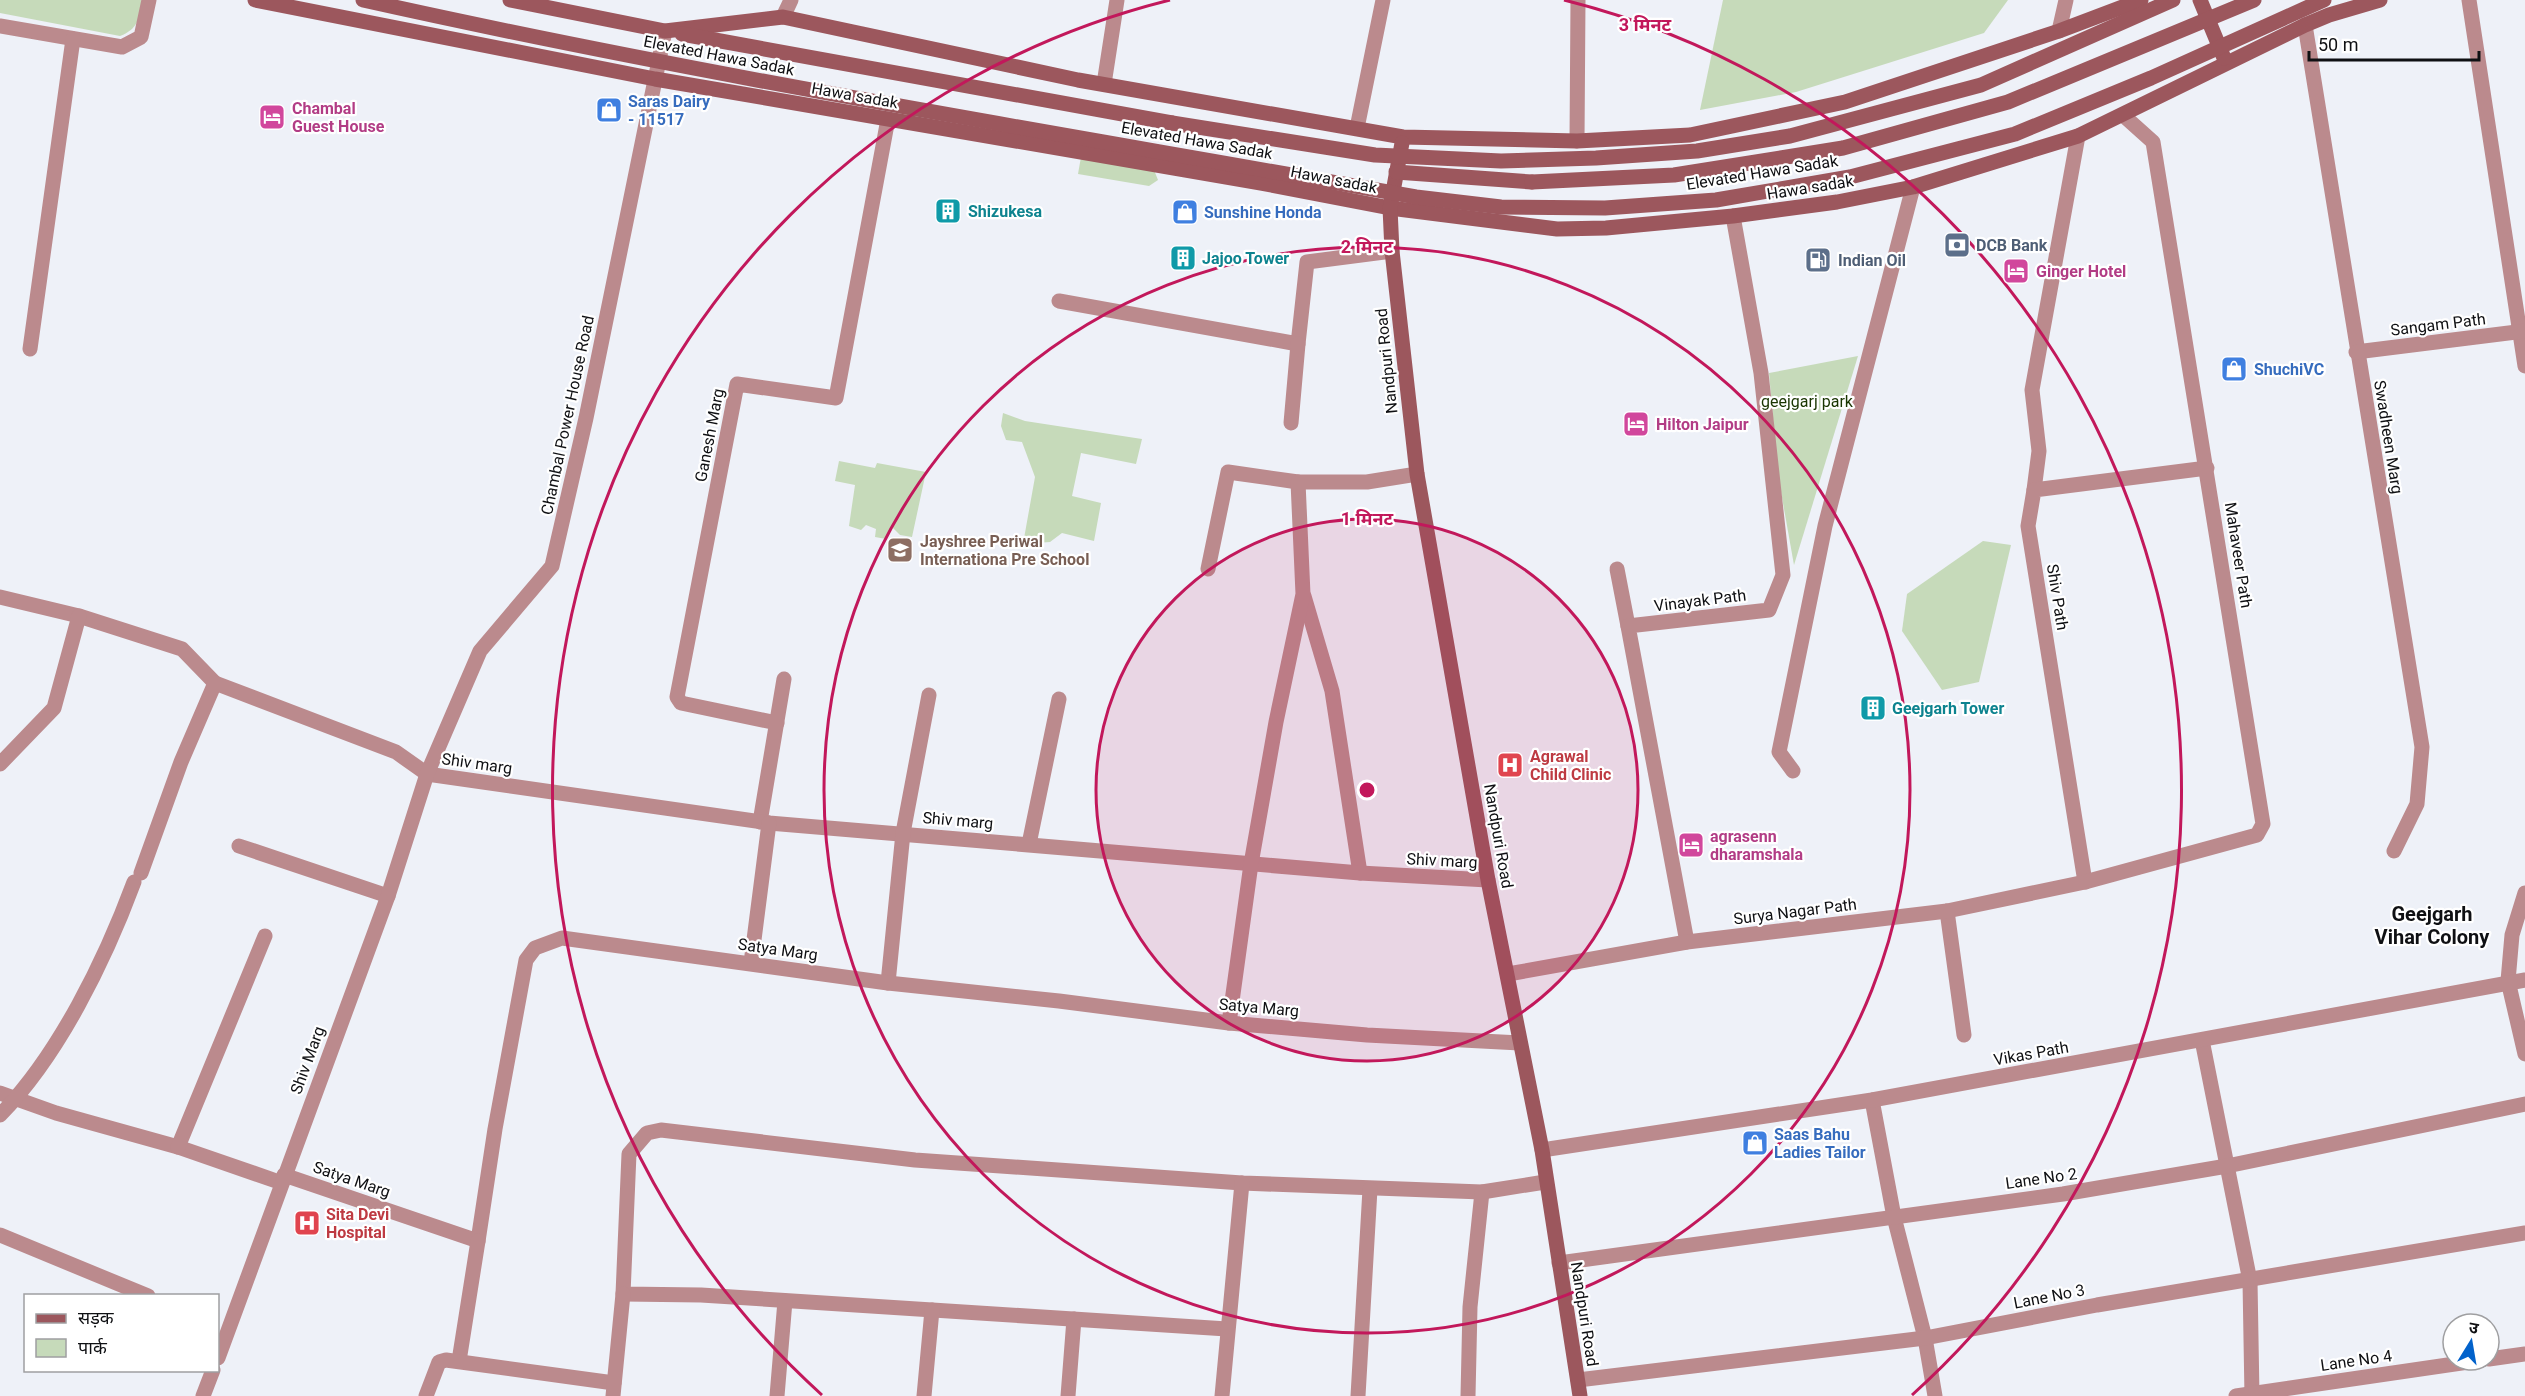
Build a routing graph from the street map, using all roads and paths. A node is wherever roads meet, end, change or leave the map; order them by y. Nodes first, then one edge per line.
1 (149, 0) edge
2 (255, 0) edge
3 (363, 0) edge
4 (510, 0) edge
5 (791, 0) edge
6 (1117, 0) edge
7 (1383, 0) edge
8 (1578, 0) edge
9 (2066, 0) edge
10 (2141, 0) edge
11 (2173, 0) edge
12 (2200, 0) edge
13 (2254, 0) edge
14 (2324, 0) edge
15 (2380, 0) edge
16 (2469, 0) edge
17 (540, 3) edge
18 (2109, 6) edge
19 (783, 17) junction
20 (2305, 25) junction
21 (0, 26) edge
22 (665, 31) junction
23 (2058, 31) junction
24 (73, 39) junction
25 (2226, 65) junction
26 (655, 79) junction
27 (1104, 84) junction
28 (2124, 116) junction
29 (888, 119) junction
30 (1357, 128) junction
31 (2078, 136) junction
32 (1403, 137) junction
33 (1577, 141) junction
34 (1396, 172) junction
35 (1913, 187) junction
36 (1390, 208) junction
37 (1733, 216) junction
38 (1392, 251) junction
39 (1059, 301) dead end
40 (2522, 332) edge
41 (1298, 344) junction
42 (30, 349) dead end
43 (2356, 352) junction
44 (2525, 366) edge
45 (1291, 423) dead end
46 (2207, 468) junction
47 (1417, 474) junction
48 (1298, 483) junction
49 (2034, 490) junction
50 (1208, 569) dead end
51 (1617, 569) dead end
52 (1303, 594) junction
53 (0, 597) edge
54 (79, 616) junction
55 (1628, 626) junction
56 (784, 679) dead end
57 (215, 683) junction
58 (929, 695) dead end
59 (1059, 699) dead end
60 (777, 723) junction
61 (0, 764) edge
62 (1792, 771) dead end
63 (427, 774) junction
64 (764, 823) junction
65 (903, 833) junction
66 (1029, 844) junction
67 (239, 846) dead end
68 (2394, 851) dead end
69 (1251, 864) junction
70 (1360, 873) junction
71 (1488, 880) junction
72 (2085, 882) junction
73 (2525, 893) edge
74 (388, 896) junction
75 (1947, 911) junction
76 (265, 936) dead end
77 (1687, 942) junction
78 (751, 963) junction
79 (1508, 974) junction
80 (2525, 980) edge
81 (2508, 981) junction
82 (888, 983) junction
83 (1229, 1023) junction
84 (1964, 1035) dead end
85 (2202, 1040) junction
86 (1520, 1043) junction
87 (2525, 1054) edge
88 (0, 1093) edge
89 (17, 1098) junction
90 (1872, 1100) junction
91 (2525, 1104) edge
92 (0, 1115) edge
93 (178, 1147) junction
94 (1542, 1150) junction
95 (2227, 1166) junction
96 (283, 1179) junction
97 (1545, 1182) junction
98 (1242, 1183) junction
99 (1370, 1189) junction
100 (1482, 1192) junction
101 (1894, 1217) junction
102 (2525, 1233) edge
103 (0, 1235) edge
104 (478, 1241) junction
105 (1559, 1263) junction
106 (2250, 1281) junction
107 (143, 1294) edge
108 (622, 1294) junction
109 (785, 1301) junction
110 (932, 1310) junction
111 (1074, 1319) junction
112 (223, 1326) edge
113 (1227, 1329) junction
114 (1925, 1338) junction
115 (219, 1352) edge
116 (2525, 1354) edge
117 (2501, 1357) edge
118 (459, 1361) junction
119 (2441, 1366) edge
120 (213, 1372) edge
121 (1578, 1380) junction
122 (614, 1390) edge
123 (2252, 1395) edge
124 (204, 1396) edge
125 (426, 1396) edge
126 (777, 1396) edge
127 (924, 1396) edge
128 (1068, 1396) edge
129 (1222, 1396) edge
130 (1358, 1396) edge
131 (1468, 1396) edge
132 (1580, 1396) edge
133 (1935, 1396) edge
134 (2236, 1396) edge

1 - 24 street
2 - 26 main road, Hawa sadak
3 - 14 main road, Elevated Hawa Sadak, bridge
4 - 17 main road
5 - 19 street
6 - 27 street
7 - 30 street
8 - 33 street
9 - 23 street
10 - 18 main road
11 - 22 main road, Elevated Hawa Sadak, bridge
12 - 25 main road
13 - 34 main road, bridge
15 - 20 main road, Hawa sadak
16 - 40 street
17 - 22 main road
18 - 23 main road
19 - 22 main road
19 - 27 main road
20 - 25 main road, Hawa sadak
20 - 43 street, Swadheen Marg
21 - 24 street
22 - 26 street, Chambal Power House Road
23 - 33 main road
24 - 42 street
25 - 28 main road, Hawa sadak
26 - 29 main road, Hawa sadak
26 - 63 street, Chambal Power House Road
27 - 30 main road
28 - 31 main road, Hawa sadak
28 - 46 street, Mahaveer Path
29 - 36 main road, Hawa sadak
29 - 60 street, Ganesh Marg
30 - 32 main road
31 - 35 main road, Hawa sadak
31 - 49 street, Shiv Path
32 - 33 main road
32 - 34 main road, Nandpuri Road
34 - 36 main road, Nandpuri Road
35 - 37 main road, Hawa sadak
35 - 62 street
36 - 37 main road, Hawa sadak
36 - 38 main road, Nandpuri Road
37 - 55 street, Vinayak Path
38 - 41 street
38 - 47 main road, Nandpuri Road
39 - 41 street
40 - 43 street, Sangam Path
40 - 44 street
41 - 45 street
43 - 68 street, Swadheen Marg
46 - 49 street
46 - 72 street, Mahaveer Path
47 - 48 street
47 - 71 main road, Nandpuri Road
48 - 50 street
48 - 52 street
49 - 72 street, Shiv Path
51 - 55 street
52 - 69 street
52 - 70 street
53 - 54 street
54 - 57 street
54 - 61 street
55 - 77 street
56 - 60 street
57 - 63 street
57 - 89 street
58 - 65 street
59 - 66 street
60 - 64 street
63 - 64 street, Shiv marg
63 - 74 street, Shiv Marg
64 - 65 street, Shiv marg
64 - 78 street
65 - 66 street, Shiv marg
65 - 82 street
66 - 69 street, Shiv marg
67 - 74 street
69 - 70 street, Shiv marg
69 - 83 street
70 - 71 street, Shiv marg
71 - 79 main road, Nandpuri Road
72 - 75 street, Surya Nagar Path
73 - 81 street
74 - 96 street, Shiv Marg
75 - 77 street, Surya Nagar Path
75 - 84 street
76 - 93 street
77 - 79 street, Surya Nagar Path
78 - 82 street, Satya Marg
78 - 104 street, Satya Marg
79 - 86 main road, Nandpuri Road
80 - 81 street, Vikas Path
81 - 85 street, Vikas Path
81 - 87 street
82 - 83 street, Satya Marg
83 - 86 street, Satya Marg
85 - 90 street, Vikas Path
85 - 95 street
86 - 94 main road, Nandpuri Road
88 - 89 street, Satya Marg
89 - 92 street
89 - 93 street, Satya Marg
90 - 94 street, Vikas Path
90 - 101 street
91 - 95 street, Lane No 2
93 - 96 street, Satya Marg
94 - 97 main road, Nandpuri Road
95 - 101 street, Lane No 2
95 - 106 street
96 - 104 street, Satya Marg
96 - 112 street, Shiv Marg
97 - 100 street
97 - 105 main road, Nandpuri Road
98 - 99 street
98 - 108 street
98 - 113 street
99 - 100 street
99 - 130 street
100 - 131 street
101 - 105 street, Lane No 2
101 - 114 street
102 - 106 street, Lane No 3
103 - 107 street
104 - 118 street
105 - 121 main road, Nandpuri Road
106 - 114 street, Lane No 3
106 - 123 street
108 - 109 street
108 - 122 street
109 - 110 street
109 - 126 street
110 - 111 street
110 - 127 street
111 - 113 street
111 - 128 street
112 - 115 street, Shiv Marg
113 - 129 street
114 - 121 street, Lane No 3
114 - 133 street
116 - 117 street
118 - 122 street
118 - 125 street
119 - 123 street, Lane No 4
120 - 124 street
121 - 132 main road, Nandpuri Road
123 - 134 street, Lane No 4

